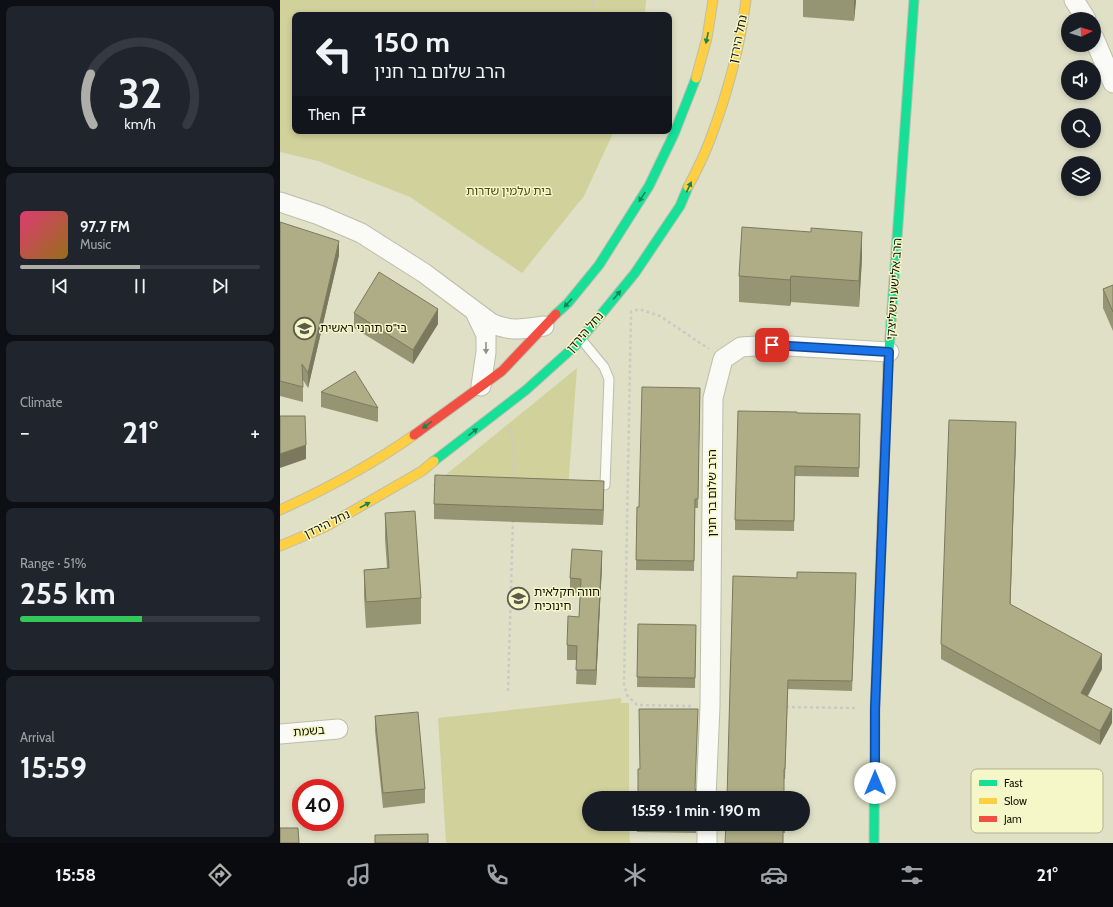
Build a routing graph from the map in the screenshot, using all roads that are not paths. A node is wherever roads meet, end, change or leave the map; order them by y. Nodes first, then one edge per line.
1 (713, 0) edge
2 (746, 0) edge
3 (914, 0) edge
4 (1074, 0) edge
5 (1082, 12) edge
6 (1100, 52) edge
7 (1113, 83) edge
8 (280, 202) edge
9 (475, 311) junction
10 (544, 326) junction
11 (581, 338) junction
12 (889, 352) junction
13 (481, 386) junction
14 (605, 485) edge
15 (280, 510) edge
16 (280, 546) edge
17 (338, 729) dead end
18 (280, 734) edge
19 (706, 791) edge
20 (707, 831) edge
21 (707, 843) edge
22 (874, 843) edge

1 -> 10 main road
11 -> 2 main road, נחל הירדן
3 - 12 main road, הרב אלישע וישליצקי
4 - 5 street
6 - 7 street
8 - 9 street
9 - 10 street
9 -> 13 street
10 - 13 main road
11 - 14 lane
16 -> 11 main road, נחל הירדן
12 - 19 street, הרב שלום בר חנין
12 - 22 main road, הרב אלישע וישליצקי
13 -> 15 main road
17 - 18 street, בשמת
20 - 21 street

